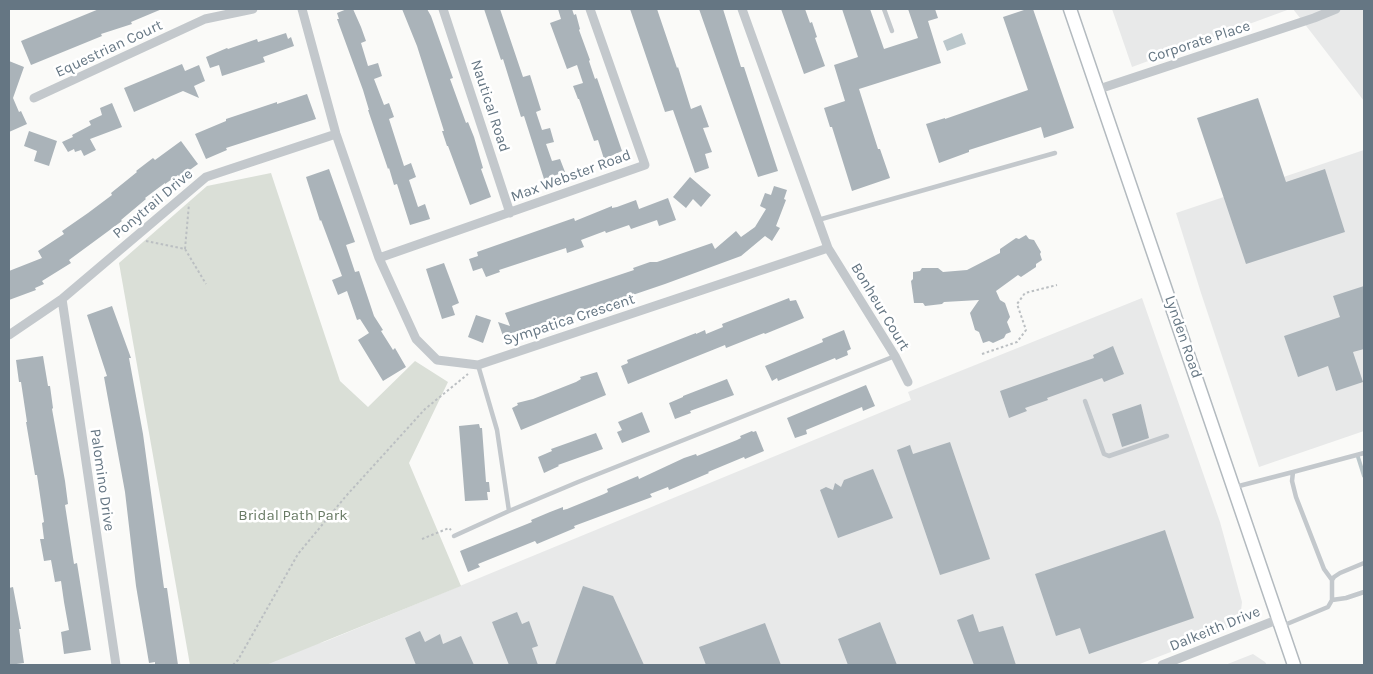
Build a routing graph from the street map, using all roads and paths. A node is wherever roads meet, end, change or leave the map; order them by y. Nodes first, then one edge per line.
1 (253, 9) edge
2 (302, 9) edge
3 (443, 9) edge
4 (590, 9) edge
5 (742, 9) edge
6 (884, 9) edge
7 (1070, 9) edge
8 (1336, 9) edge
9 (892, 30) dead end
10 (1099, 89) junction
11 (34, 98) dead end
12 (336, 134) junction
13 (1055, 153) dead end
14 (190, 191) junction
15 (510, 212) junction
16 (818, 220) junction
17 (134, 238) junction
18 (828, 248) junction
19 (185, 249) junction
20 (379, 258) junction
21 (206, 284) dead end
22 (1057, 285) dead end
23 (62, 299) junction
24 (9, 335) edge
25 (982, 354) dead end
26 (895, 356) junction
27 (478, 365) junction
28 (908, 382) dead end
29 (1085, 401) dead end
30 (1167, 436) dead end
31 (1364, 452) edge
32 (1293, 472) junction
33 (1234, 488) junction
34 (509, 511) junction
35 (454, 536) joint
36 (422, 539) dead end
37 (1364, 563) edge
38 (1332, 580) junction
39 (1364, 592) edge
40 (1332, 600) junction
41 (1280, 623) junction
42 (116, 665) edge
43 (233, 665) edge
44 (1162, 665) edge
45 (1294, 665) edge

1 - 11 street, Equestrian Court
2 - 12 street, Sympatica Crescent
3 - 15 street, Nautical Road
4 - 15 street, Max Webster Road
5 - 16 street
6 - 9 lane
7 - 10 main road, Lynden Road
8 - 10 street, Corporate Place
10 - 33 main road, Lynden Road
12 - 14 street, Ponytrail Drive
12 - 20 street, Sympatica Crescent
13 - 16 lane
14 - 17 street, Ponytrail Drive
14 - 19 path
15 - 20 street, Max Webster Road
16 - 18 street
17 - 19 path
17 - 23 street, Ponytrail Drive
18 - 26 street, Bonheur Court
18 - 27 street, Sympatica Crescent
19 - 21 path
20 - 27 street, Sympatica Crescent
22 - 25 path
23 - 24 street, Ponytrail Drive
23 - 42 street, Palomino Drive
26 - 28 street, Bonheur Court
26 - 34 lane
27 - 34 lane
27 - 43 path
29 - 30 lane
31 - 32 lane
32 - 33 lane
32 - 38 lane
33 - 41 main road, Lynden Road
34 - 35 lane
35 - 36 path
37 - 38 lane
38 - 40 lane
39 - 40 lane
40 - 41 lane
41 - 44 street, Dalkeith Drive
41 - 45 main road, Lynden Road

